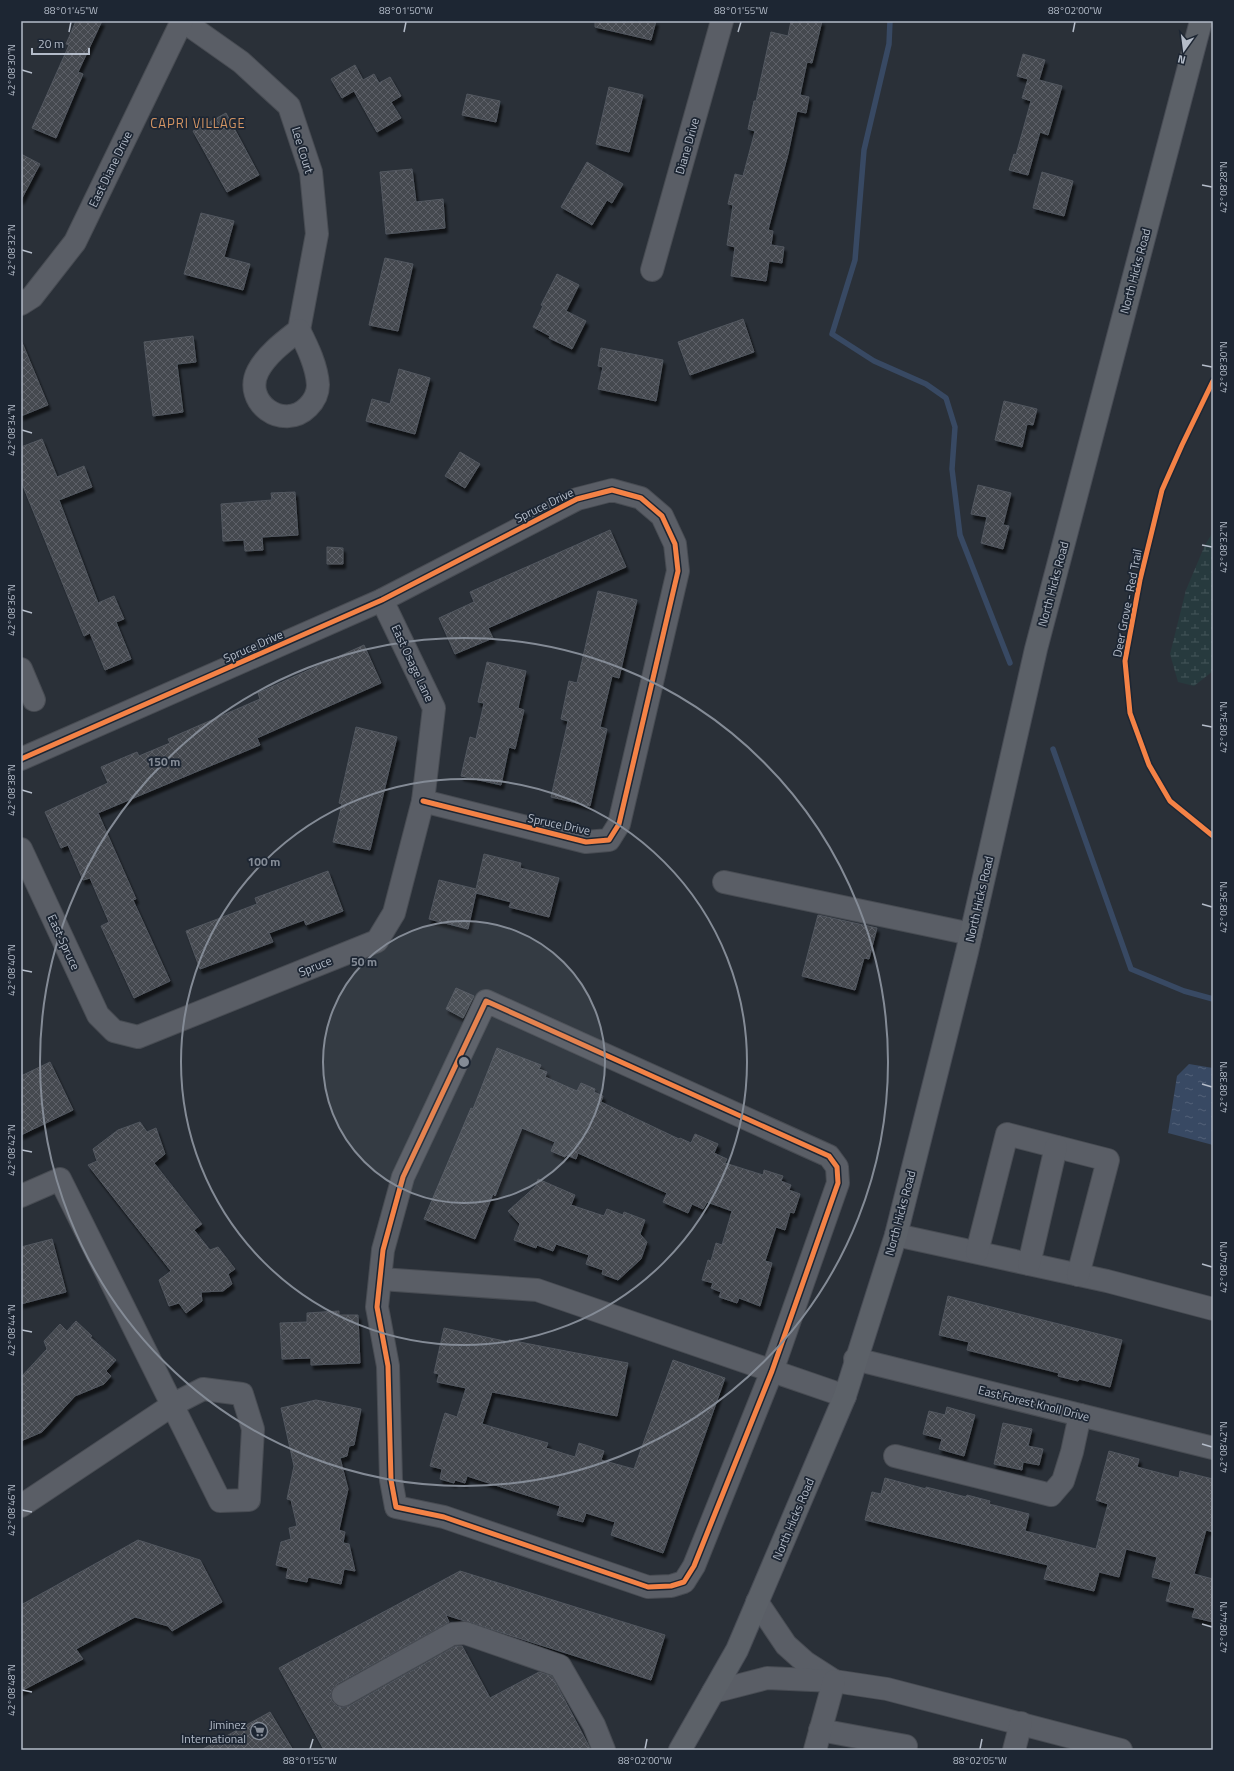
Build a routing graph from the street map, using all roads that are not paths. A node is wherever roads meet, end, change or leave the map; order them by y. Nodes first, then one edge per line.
1 (182, 21) edge
2 (722, 21) edge
3 (1201, 21) edge
4 (652, 270) dead end
5 (21, 304) edge
6 (299, 330) dead end
7 (382, 600) junction
8 (21, 669) edge
9 (34, 700) dead end
10 (21, 759) edge
11 (423, 801) junction
12 (21, 849) edge
13 (724, 882) dead end
14 (971, 934) junction
15 (114, 1031) joint
16 (1056, 1147) junction
17 (21, 1196) edge
18 (896, 1235) junction
19 (977, 1252) junction
20 (1029, 1264) junction
21 (1078, 1275) junction
22 (380, 1278) junction
23 (1213, 1309) edge
24 (856, 1359) junction
25 (772, 1371) junction
26 (845, 1396) junction
27 (172, 1405) junction
28 (1080, 1415) junction
29 (1213, 1448) edge
30 (895, 1456) dead end
31 (21, 1506) edge
32 (757, 1602) junction
33 (834, 1681) junction
34 (713, 1692) junction
35 (343, 1695) dead end
36 (1021, 1723) junction
37 (818, 1740) edge
38 (911, 1749) edge
39 (604, 1750) edge
40 (680, 1750) edge
41 (1014, 1750) edge
42 (1121, 1750) edge

1 - 5 street, East Diane Drive
1 - 6 street, Lee Court
2 - 4 street, Diane Drive
3 - 14 main road, North Hicks Road
7 - 10 street, Spruce Drive
7 - 11 street, East Osage Lane
7 - 11 street, Spruce Drive
8 - 9 street
11 - 15 street, Spruce
12 - 15 street, East Spruce
13 - 14 street
14 - 18 main road, North Hicks Road
16 - 19 street
16 - 20 street
16 - 21 street
17 - 27 street
18 - 19 street
18 - 24 main road, North Hicks Road
19 - 20 street
20 - 21 street
21 - 23 street
22 - 25 street
22 - 25 street
22 - 25 street
24 - 26 main road, North Hicks Road
24 - 28 street, East Forest Knoll Drive
25 - 26 street
26 - 32 main road, North Hicks Road
27 - 27 street
27 - 31 street
28 - 29 street, East Forest Knoll Drive
28 - 30 street
32 - 33 street
32 - 34 main road, North Hicks Road
33 - 34 street
33 - 36 street
33 - 37 street
34 - 40 main road, North Hicks Road
35 - 39 street
36 - 41 street
36 - 42 street
37 - 38 street

